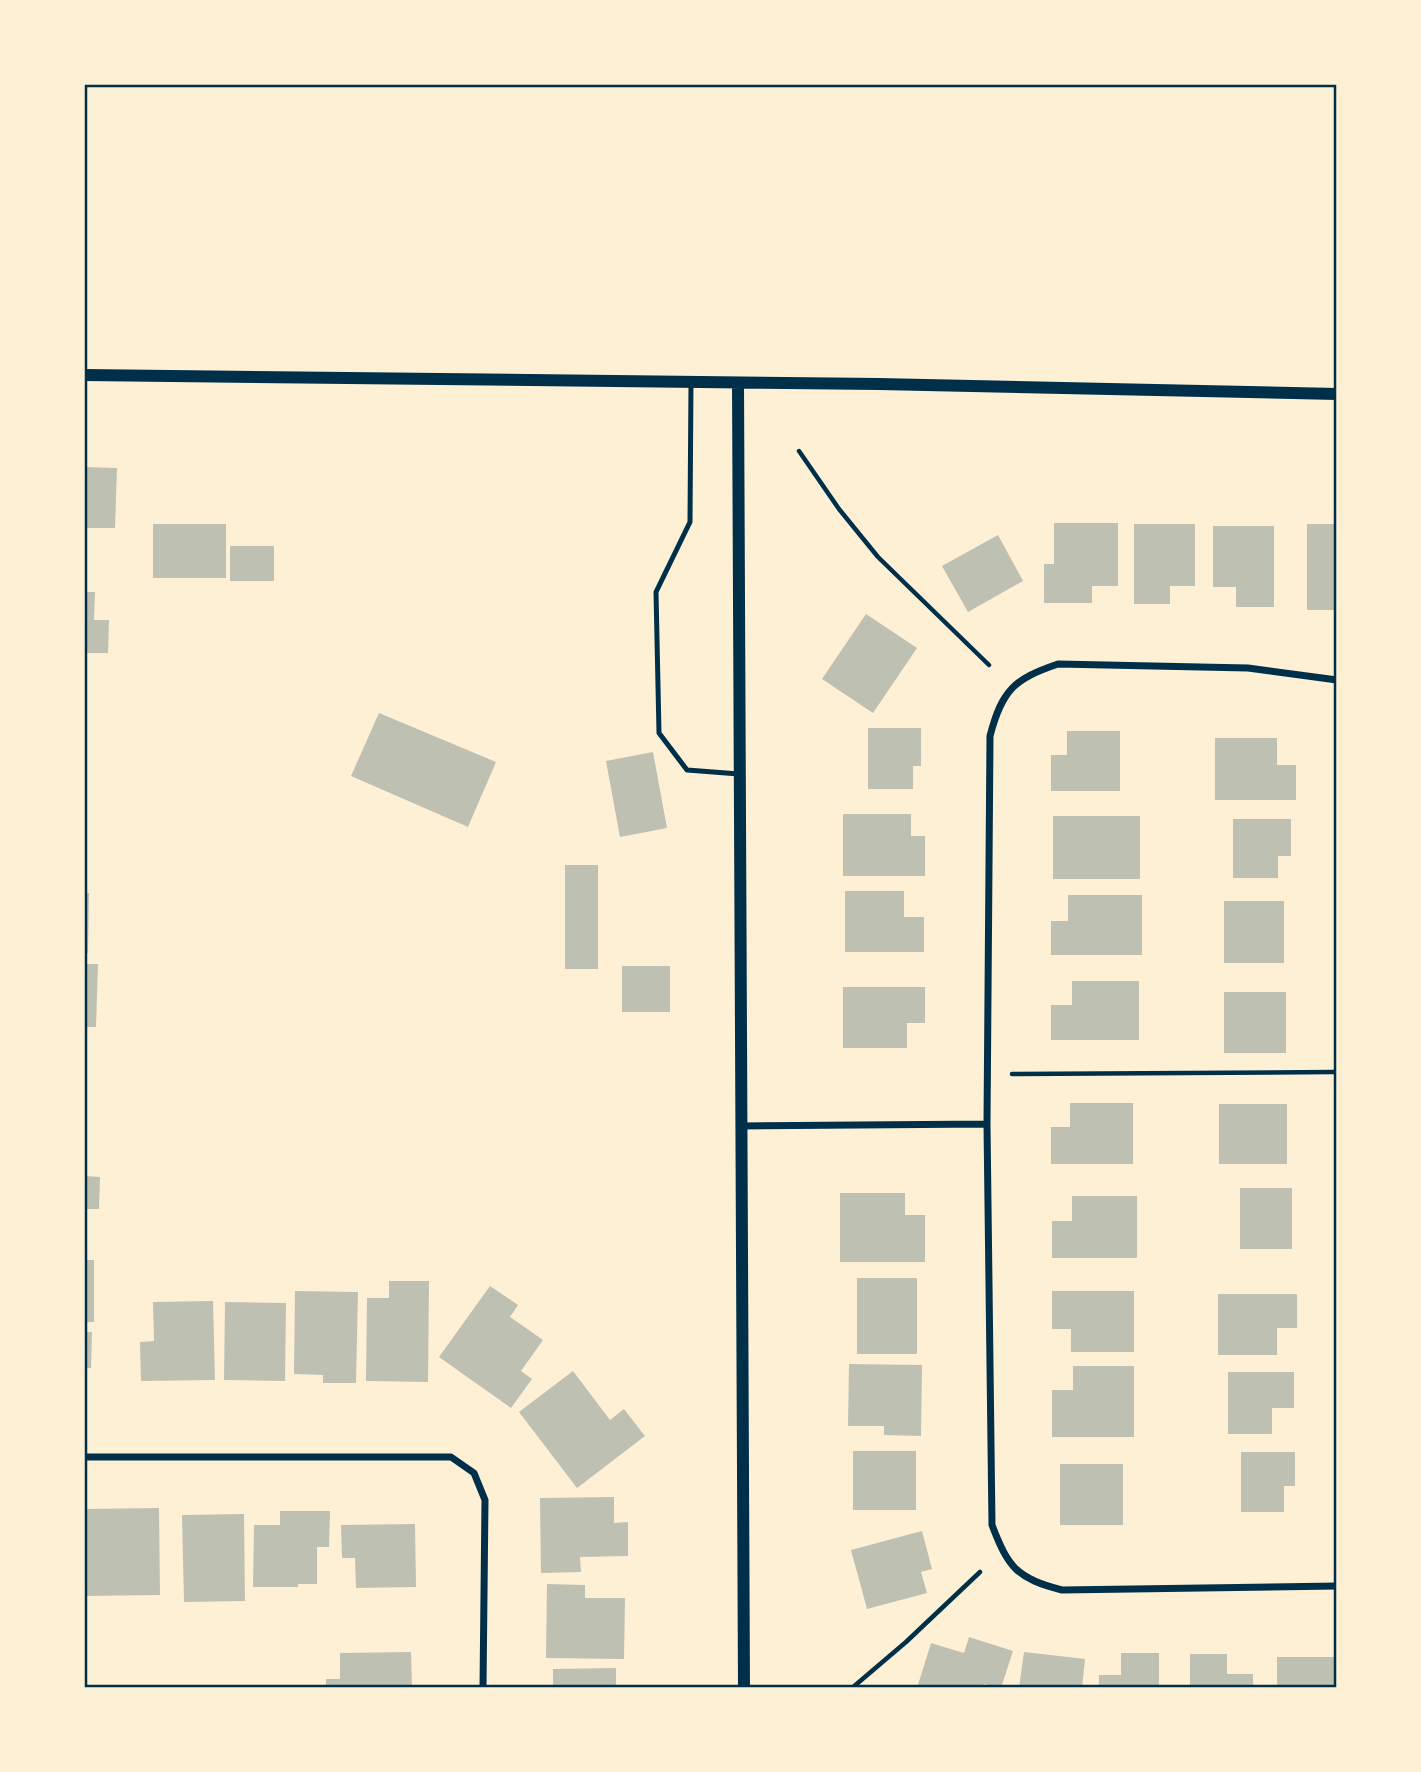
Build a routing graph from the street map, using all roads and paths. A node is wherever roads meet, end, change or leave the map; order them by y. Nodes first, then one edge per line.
1 (84, 375) edge
2 (691, 382) junction
3 (738, 383) junction
4 (1337, 394) edge
5 (799, 451) dead end
6 (989, 665) dead end
7 (1337, 680) edge
8 (740, 774) junction
9 (1334, 1072) dead end
10 (1012, 1074) dead end
11 (987, 1124) junction
12 (741, 1126) junction
13 (84, 1457) edge
14 (980, 1572) dead end
15 (1337, 1586) edge
16 (483, 1688) edge
17 (744, 1688) edge
18 (852, 1688) edge

1 - 2 street
2 - 3 street
2 - 8 lane
3 - 4 street
3 - 8 street
5 - 6 path
7 - 11 street
8 - 12 street
9 - 10 path
11 - 12 street
11 - 15 street
12 - 17 street
13 - 16 street
14 - 18 path

